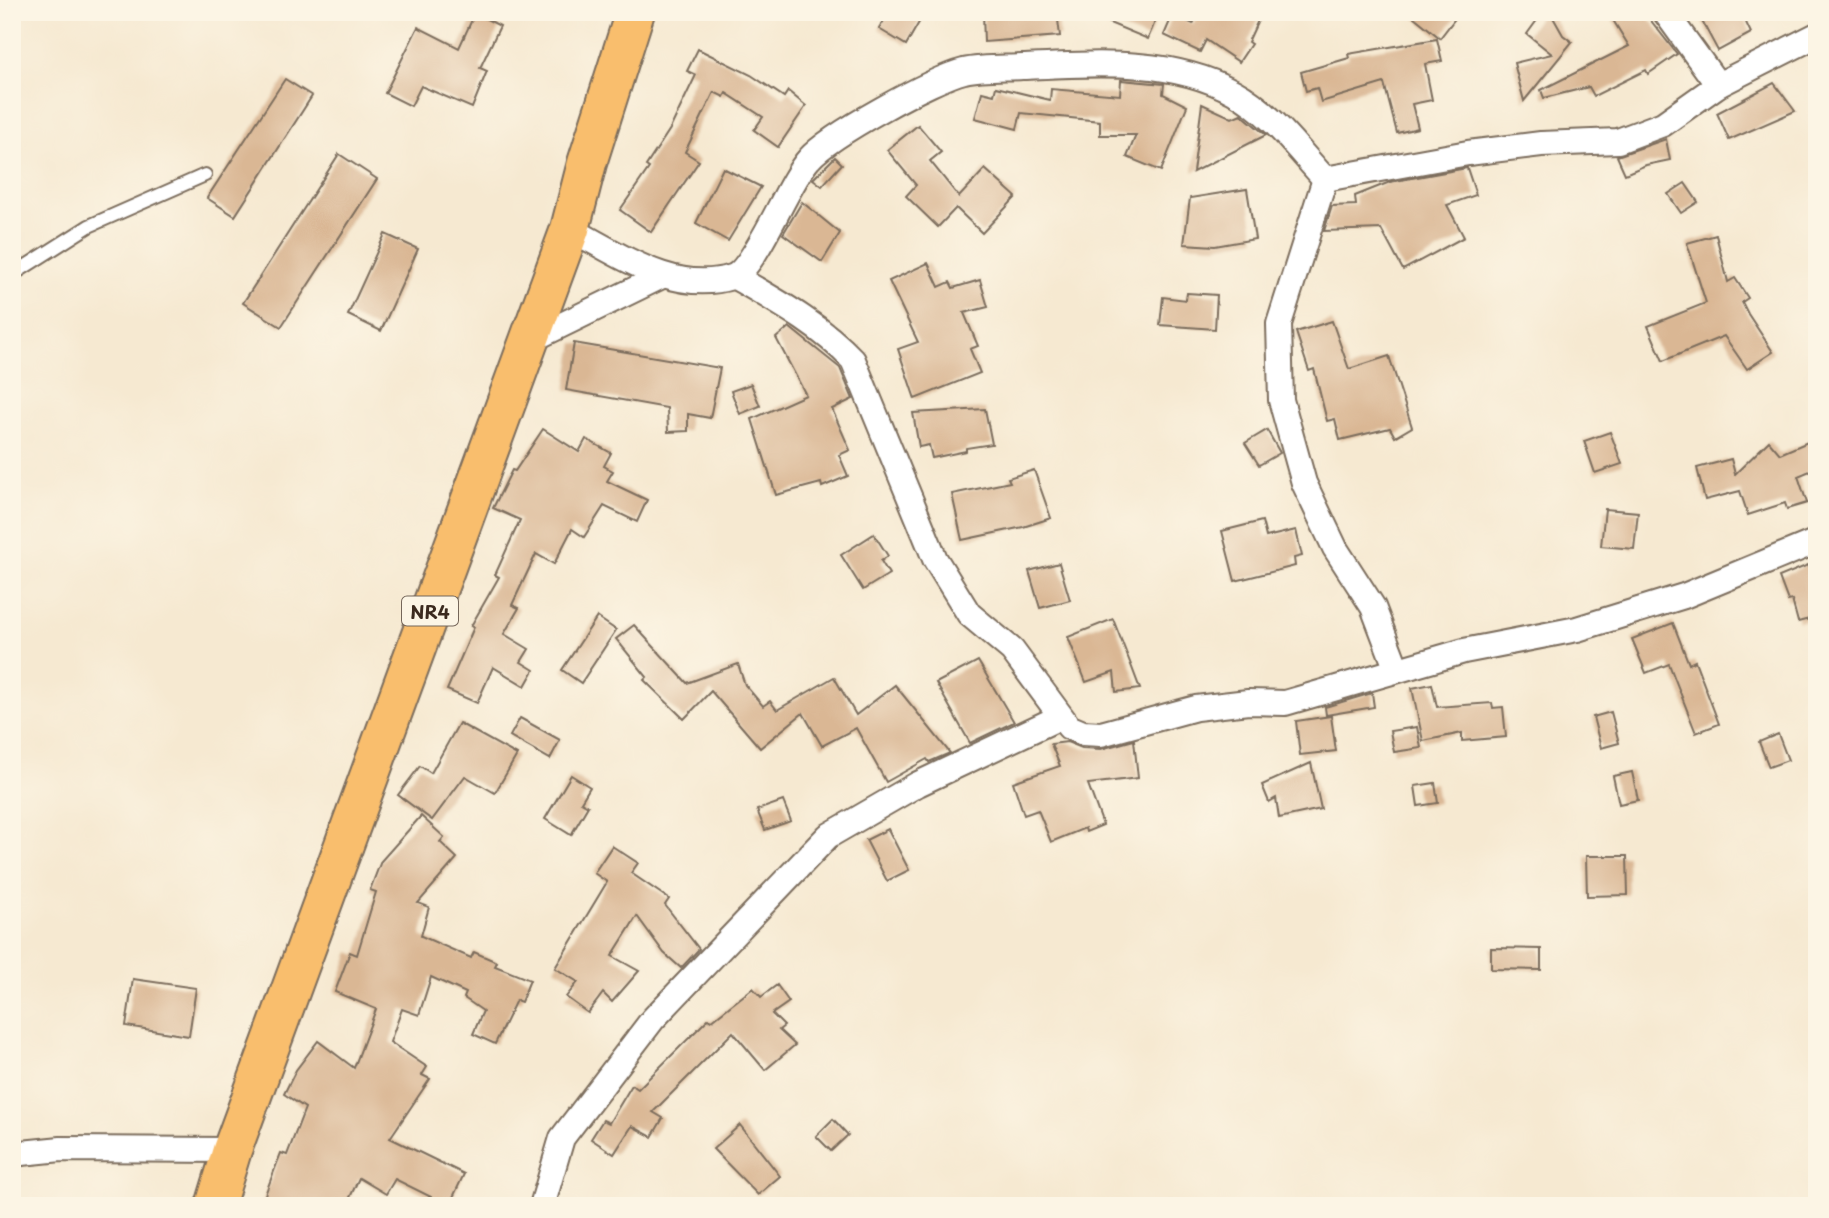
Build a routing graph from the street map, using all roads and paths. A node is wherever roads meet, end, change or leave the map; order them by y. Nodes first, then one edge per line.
1 (635, 12) edge
2 (1665, 12) edge
3 (1817, 35) edge
4 (1718, 85) junction
5 (205, 175) dead end
6 (1325, 179) junction
7 (570, 229) junction
8 (12, 275) edge
9 (662, 276) junction
10 (735, 277) junction
11 (529, 341) junction
12 (1817, 541) edge
13 (1397, 670) junction
14 (1060, 717) junction
15 (232, 1150) junction
16 (12, 1154) edge
17 (215, 1206) edge
18 (542, 1206) edge

1 - 7 highway, NR4
2 - 4 street
3 - 4 street
4 - 6 street
5 - 8 lane
6 - 10 street
6 - 13 street
7 - 9 street
7 - 11 highway, NR4
9 - 10 street
9 - 11 street
10 - 14 street
11 - 15 highway, NR4
12 - 13 street
13 - 14 street
14 - 18 street
15 - 16 street
15 - 17 highway, NR4

